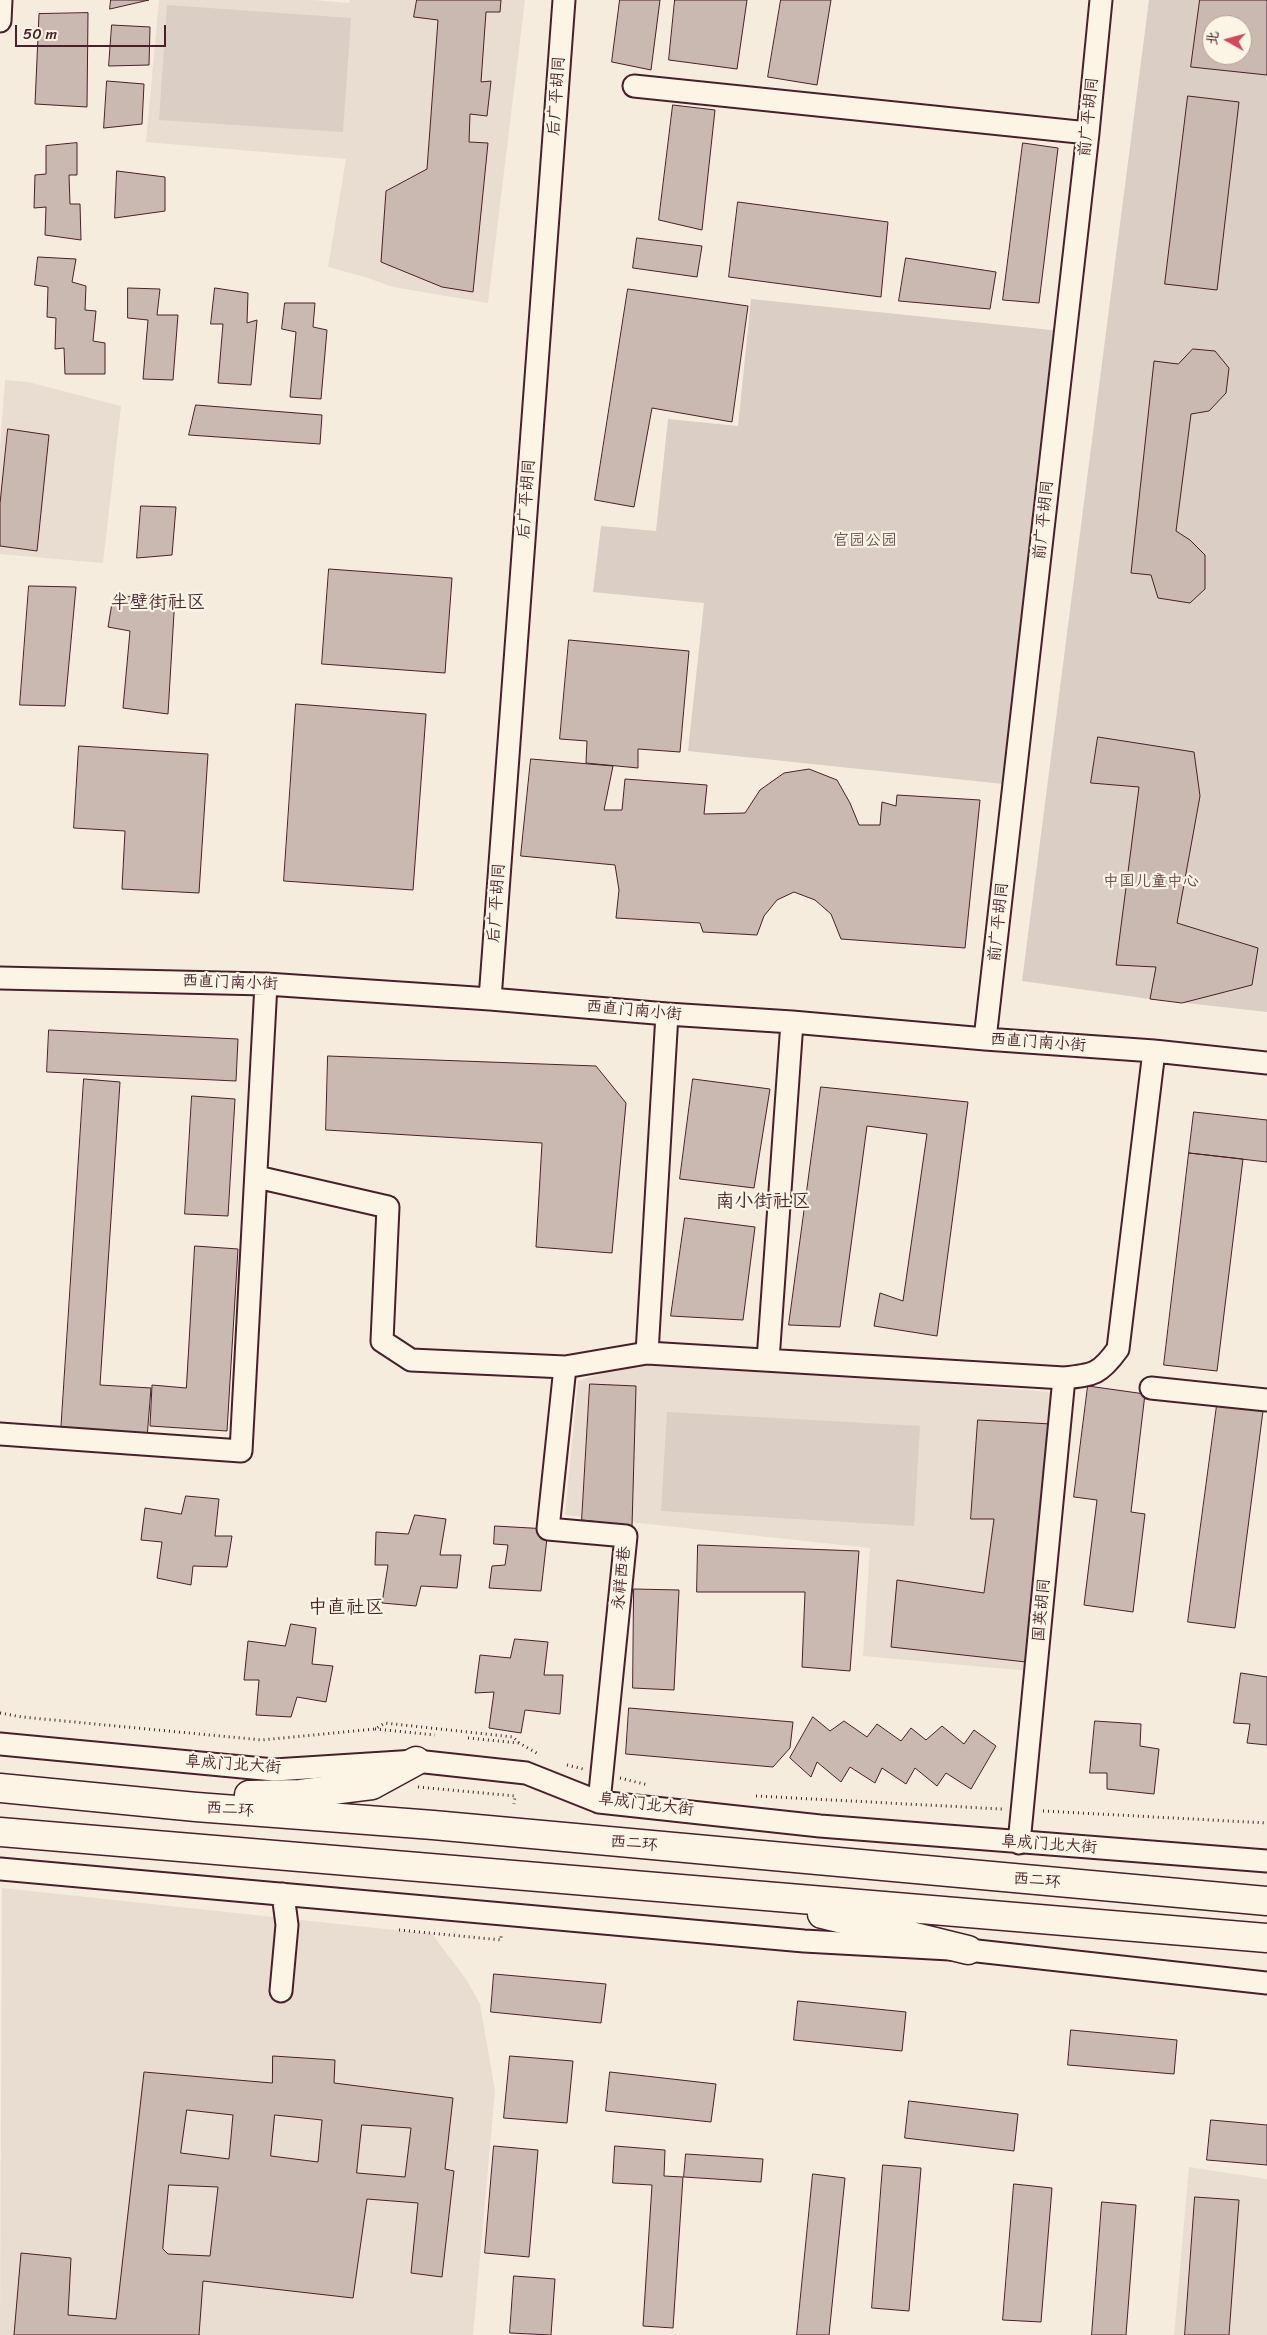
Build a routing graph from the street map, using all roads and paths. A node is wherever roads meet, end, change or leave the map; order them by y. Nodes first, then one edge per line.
1 (0, 0) edge
2 (564, 0) edge
3 (1100, 0) edge
4 (0, 21) edge
5 (634, 86) dead end
6 (1088, 133) junction
7 (0, 978) edge
8 (266, 984) junction
9 (490, 999) junction
10 (667, 1014) junction
11 (792, 1022) junction
12 (985, 1039) junction
13 (1154, 1051) junction
14 (1267, 1064) edge
15 (257, 1177) junction
16 (647, 1353) junction
17 (768, 1360) junction
18 (565, 1367) junction
19 (1064, 1378) junction
20 (1151, 1388) dead end
21 (1267, 1400) edge
22 (0, 1434) edge
23 (0, 1712) edge
24 (375, 1729) junction
25 (435, 1735) dead end
26 (468, 1738) dead end
27 (519, 1743) junction
28 (0, 1744) edge
29 (545, 1758) dead end
30 (564, 1764) dead end
31 (413, 1774) junction
32 (602, 1774) junction
33 (0, 1782) edge
34 (654, 1786) dead end
35 (13, 1789) edge
36 (750, 1796) dead end
37 (599, 1802) junction
38 (514, 1804) dead end
39 (196, 1807) junction
40 (1023, 1810) junction
41 (1267, 1823) edge
42 (0, 1832) edge
43 (1019, 1843) junction
44 (1267, 1861) edge
45 (0, 1869) edge
46 (738, 1893) junction
47 (283, 1894) junction
48 (1267, 1902) edge
49 (399, 1930) dead end
50 (501, 1931) dead end
51 (1267, 1938) edge
52 (968, 1950) junction
53 (1267, 1983) edge
54 (281, 1991) dead end

1 - 4 street
2 - 9 street, 后广平胡同
3 - 6 street, 前广平胡同
5 - 6 street
6 - 12 street, 前广平胡同
7 - 8 street, 西直门南小街
8 - 9 street, 西直门南小街
8 - 15 street
9 - 10 street, 西直门南小街
10 - 11 street, 西直门南小街
10 - 16 street
11 - 12 street, 西直门南小街
11 - 17 street
12 - 13 street, 西直门南小街
13 - 14 street, 西直门南小街
13 - 19 street
15 - 18 street
15 - 22 street
16 - 17 street
16 - 18 street
17 - 19 street
18 - 32 street, 永祥西巷
19 - 40 street, 国英胡同
20 - 21 street
23 - 24 path
24 - 25 path
24 - 27 path
26 - 27 path
27 - 29 path
28 - 31 street, 阜成门北大街
30 - 32 path
31 - 37 street, 阜成门北大街
31 - 38 path
31 - 39 highway
32 - 34 path
32 - 37 street, 永祥西巷
33 - 35 highway, 西二环
35 - 39 highway, 西二环
36 - 40 path
37 - 43 street, 阜成门北大街
39 - 48 highway, 西二环
40 - 41 path
40 - 43 street, 国英胡同
42 - 46 highway
43 - 44 street, 阜成门北大街
45 - 47 street
46 - 51 highway
46 - 52 highway
47 - 52 street
47 - 54 street
49 - 50 path
52 - 53 street

